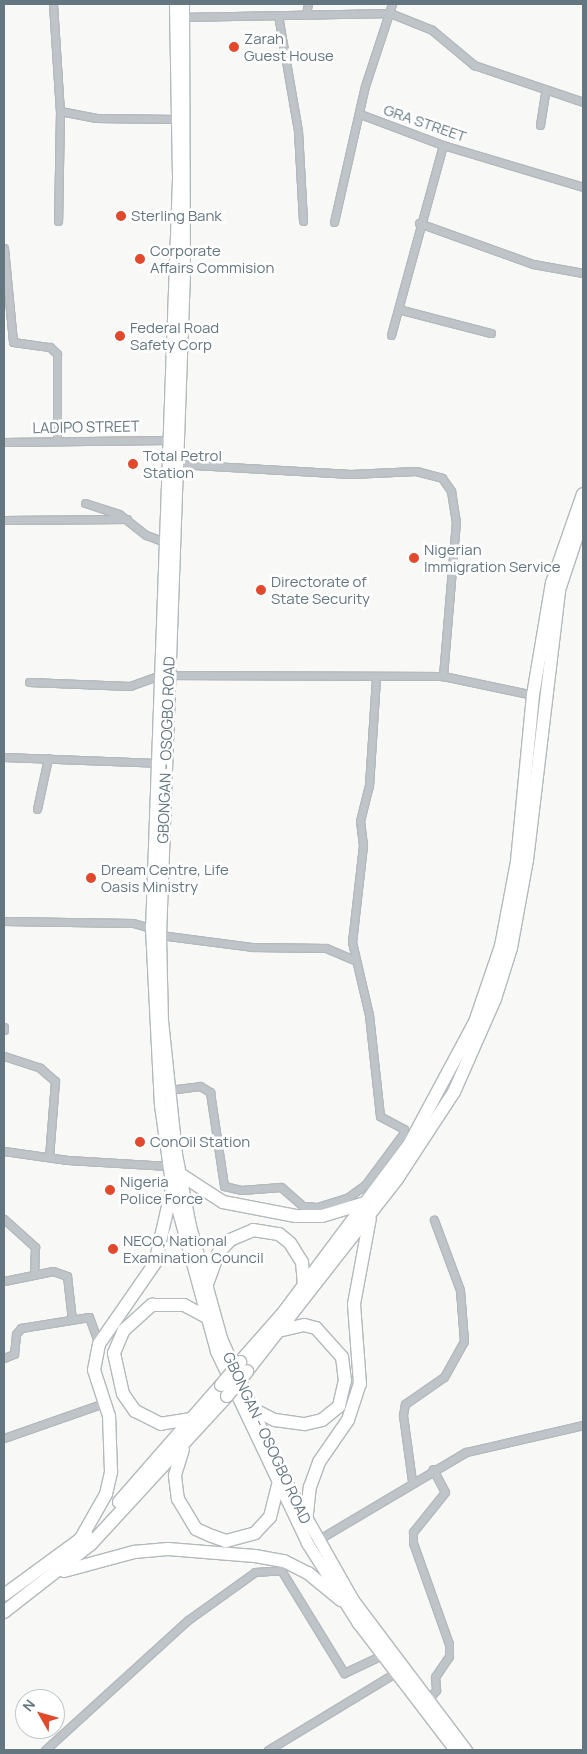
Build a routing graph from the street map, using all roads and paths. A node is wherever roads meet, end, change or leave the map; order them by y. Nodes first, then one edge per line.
1 (53, 4) edge
2 (176, 4) edge
3 (308, 4) edge
4 (392, 4) edge
5 (390, 13) junction
6 (306, 14) junction
7 (278, 15) junction
8 (184, 17) junction
9 (546, 89) junction
10 (583, 102) edge
11 (60, 111) junction
12 (360, 114) junction
13 (177, 119) junction
14 (540, 125) dead end
15 (443, 145) junction
16 (583, 187) edge
17 (58, 220) dead end
18 (303, 221) dead end
19 (334, 222) dead end
20 (419, 223) junction
21 (4, 248) edge
22 (583, 273) edge
23 (398, 309) junction
24 (491, 333) dead end
25 (391, 335) dead end
26 (169, 440) junction
27 (57, 441) junction
28 (4, 442) edge
29 (177, 464) junction
30 (583, 494) edge
31 (86, 503) dead end
32 (583, 518) edge
33 (127, 519) junction
34 (4, 520) edge
35 (165, 542) junction
36 (165, 675) junction
37 (443, 676) junction
38 (376, 678) junction
39 (29, 682) dead end
40 (533, 695) junction
41 (4, 756) edge
42 (48, 758) junction
43 (157, 763) junction
44 (37, 809) dead end
45 (4, 920) edge
46 (155, 932) junction
47 (352, 942) junction
48 (338, 952) junction
49 (354, 960) junction
50 (4, 1056) edge
51 (168, 1090) junction
52 (4, 1151) edge
53 (49, 1158) junction
54 (169, 1166) junction
55 (180, 1174) junction
56 (172, 1189) junction
57 (368, 1208) junction
58 (4, 1219) edge
59 (434, 1220) dead end
60 (34, 1275) junction
61 (4, 1281) edge
62 (304, 1284) junction
63 (206, 1287) junction
64 (205, 1316) junction
65 (72, 1320) junction
66 (283, 1330) junction
67 (99, 1344) junction
68 (4, 1358) edge
69 (244, 1367) junction
70 (104, 1403) junction
71 (251, 1408) junction
72 (192, 1419) junction
73 (583, 1425) edge
74 (4, 1438) edge
75 (184, 1443) junction
76 (433, 1469) junction
77 (412, 1481) junction
78 (278, 1485) junction
79 (306, 1523) junction
80 (80, 1540) junction
81 (316, 1541) junction
82 (59, 1572) junction
83 (4, 1596) edge
84 (341, 1600) junction
85 (4, 1612) edge
86 (382, 1655) junction
87 (395, 1674) junction
88 (428, 1700) junction
89 (45, 1750) edge
90 (268, 1750) edge
91 (455, 1750) edge
92 (466, 1750) edge

1 - 11 street
2 - 8 main road, GBONGAN - OSOGBO ROAD
2 - 13 main road, GBONGAN - OSOGBO ROAD
3 - 6 street
4 - 5 street, GRA STREET
5 - 6 street
5 - 9 street
5 - 12 street, GRA STREET
6 - 7 street
7 - 8 street
7 - 18 street
8 - 29 main road, GBONGAN - OSOGBO ROAD
9 - 10 street
9 - 14 street
11 - 13 street
11 - 17 street
12 - 15 street, GRA STREET
12 - 19 street
13 - 26 main road, GBONGAN - OSOGBO ROAD
15 - 16 street, GRA STREET
15 - 20 street
20 - 22 street
20 - 23 street
21 - 27 street
23 - 24 street
23 - 25 street
26 - 27 street, LADIPO STREET
26 - 35 main road, GBONGAN - OSOGBO ROAD
27 - 28 street, LADIPO STREET
29 - 36 main road, GBONGAN - OSOGBO ROAD
29 - 37 street
30 - 40 highway
31 - 33 street
32 - 57 highway
33 - 34 street
33 - 35 street
35 - 36 main road, GBONGAN - OSOGBO ROAD
36 - 38 street
36 - 39 street
36 - 43 main road, GBONGAN - OSOGBO ROAD
36 - 46 main road, GBONGAN - OSOGBO ROAD
37 - 38 street
37 - 40 street
38 - 47 street
40 - 57 highway
41 - 42 street
42 - 43 street
42 - 44 street
43 - 46 main road, GBONGAN - OSOGBO ROAD
45 - 46 street
46 - 48 street
46 - 51 main road, GBONGAN - OSOGBO ROAD
46 - 54 main road, GBONGAN - OSOGBO ROAD
47 - 48 street
47 - 49 street
48 - 49 street
49 - 51 street
50 - 53 street
51 - 55 main road, GBONGAN - OSOGBO ROAD
52 - 53 street
53 - 54 street
54 - 56 main road, GBONGAN - OSOGBO ROAD
55 - 57 highway
55 - 63 main road, GBONGAN - OSOGBO ROAD
56 - 64 main road, GBONGAN - OSOGBO ROAD
56 - 67 highway
57 - 62 highway
57 - 66 highway
57 - 79 highway
58 - 60 street
59 - 77 street
60 - 61 street
60 - 65 street
62 - 63 highway
62 - 69 highway
63 - 71 main road, GBONGAN - OSOGBO ROAD
64 - 72 highway
64 - 78 main road, GBONGAN - OSOGBO ROAD
65 - 67 street
65 - 68 street
66 - 69 highway
66 - 71 highway
67 - 70 highway
69 - 72 highway, bridge
69 - 75 highway, bridge
70 - 74 street
70 - 80 highway
71 - 79 main road, GBONGAN - OSOGBO ROAD
72 - 80 highway
73 - 76 street
75 - 78 highway
75 - 82 highway
76 - 77 street
76 - 88 street
77 - 81 street
78 - 84 main road, GBONGAN - OSOGBO ROAD
79 - 81 main road, GBONGAN - OSOGBO ROAD
80 - 83 highway
81 - 88 main road, GBONGAN - OSOGBO ROAD
82 - 84 highway
82 - 85 highway
84 - 86 main road, GBONGAN - OSOGBO ROAD
86 - 87 main road, GBONGAN - OSOGBO ROAD
86 - 89 street
87 - 90 street
87 - 91 main road, GBONGAN - OSOGBO ROAD
88 - 92 main road, GBONGAN - OSOGBO ROAD

